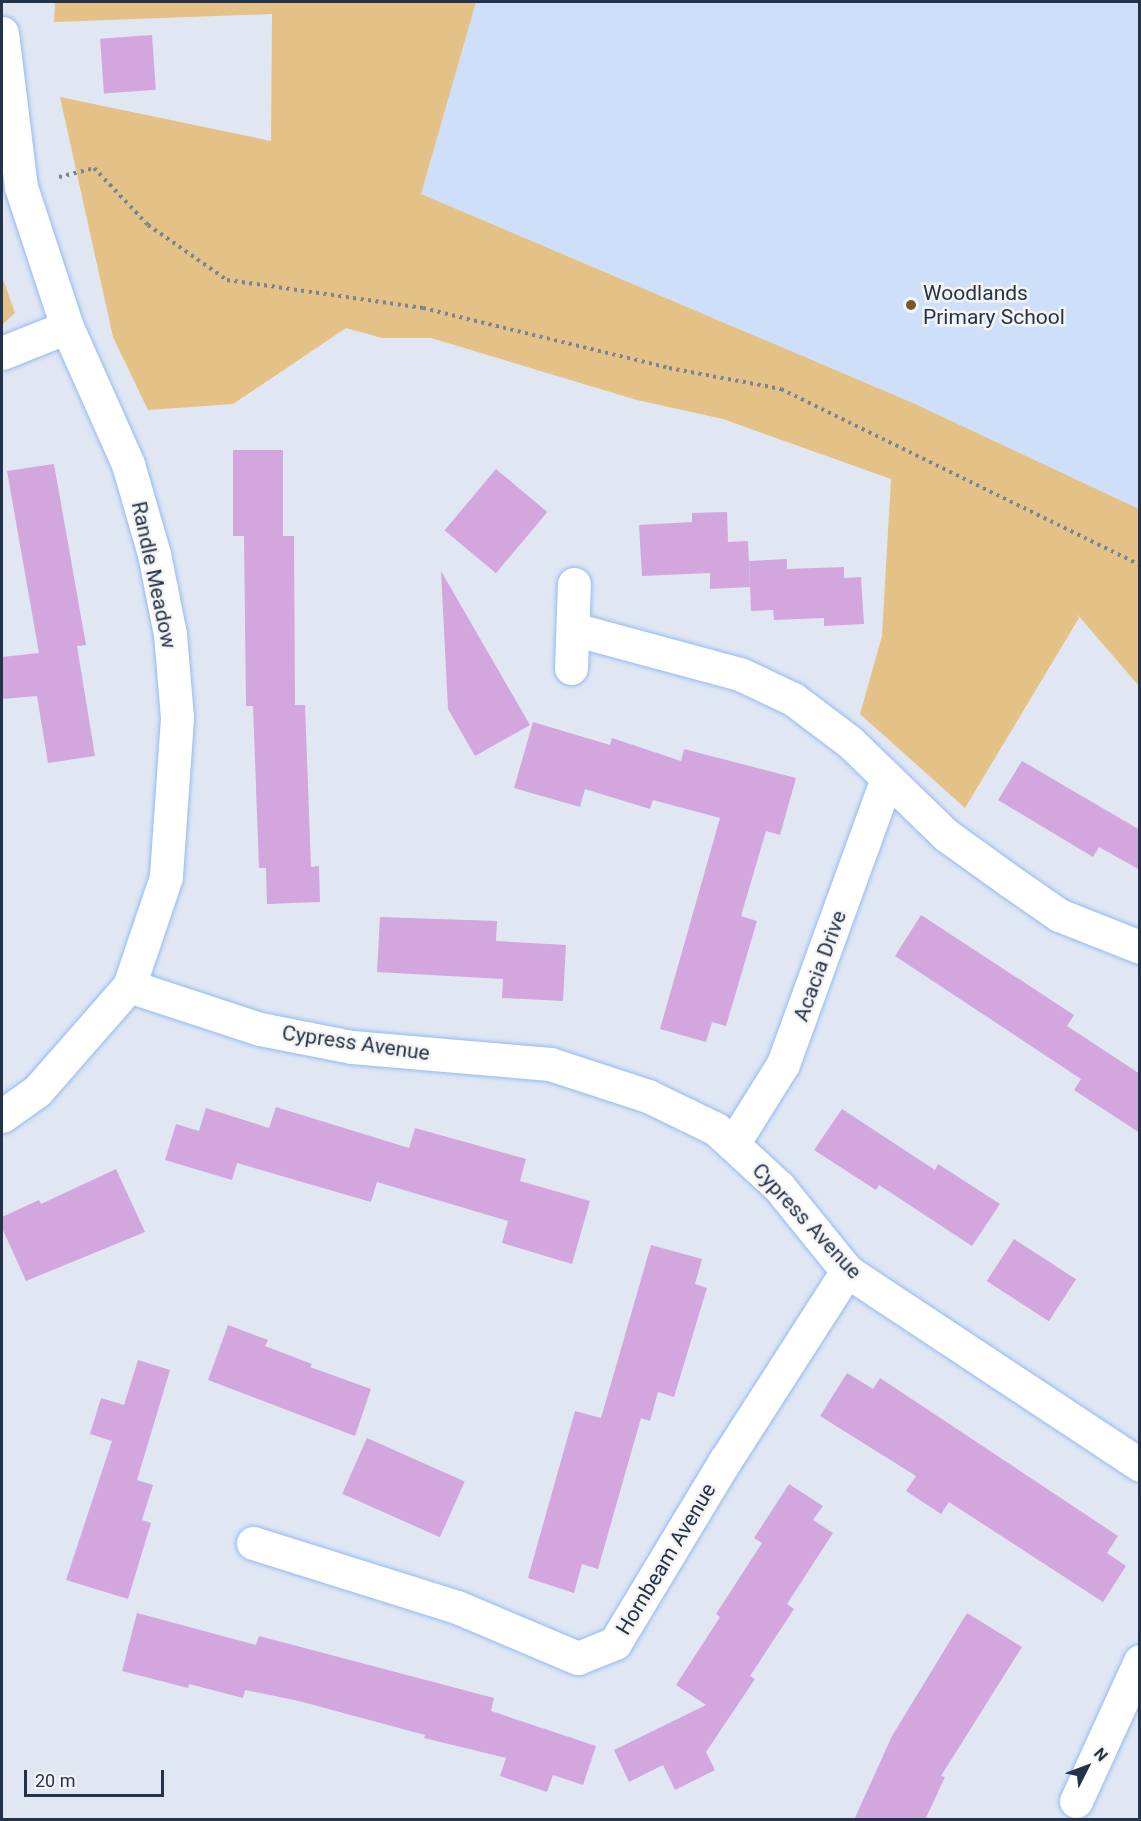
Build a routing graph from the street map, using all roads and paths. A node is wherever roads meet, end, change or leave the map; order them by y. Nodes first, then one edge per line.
1 (2, 33) edge
2 (21, 187) junction
3 (67, 327) junction
4 (2, 353) edge
5 (1140, 565) edge
6 (574, 584) dead end
7 (573, 629) junction
8 (571, 668) dead end
9 (888, 778) junction
10 (1140, 946) edge
11 (129, 986) junction
12 (2, 1116) edge
13 (733, 1144) junction
14 (847, 1271) junction
15 (1140, 1466) edge
16 (253, 1543) dead end
17 (1140, 1660) edge
18 (1076, 1801) dead end

1 - 2 street, Randle Meadow
2 - 3 street, Randle Meadow
2 - 5 path
3 - 4 street
3 - 11 street, Randle Meadow
6 - 7 street
7 - 8 street
7 - 9 street
9 - 10 street
9 - 13 street, Acacia Drive
11 - 12 street, Randle Meadow
11 - 13 street, Cypress Avenue
13 - 14 street, Cypress Avenue
14 - 15 street, Cypress Avenue
14 - 16 street, Hornbeam Avenue
17 - 18 street

